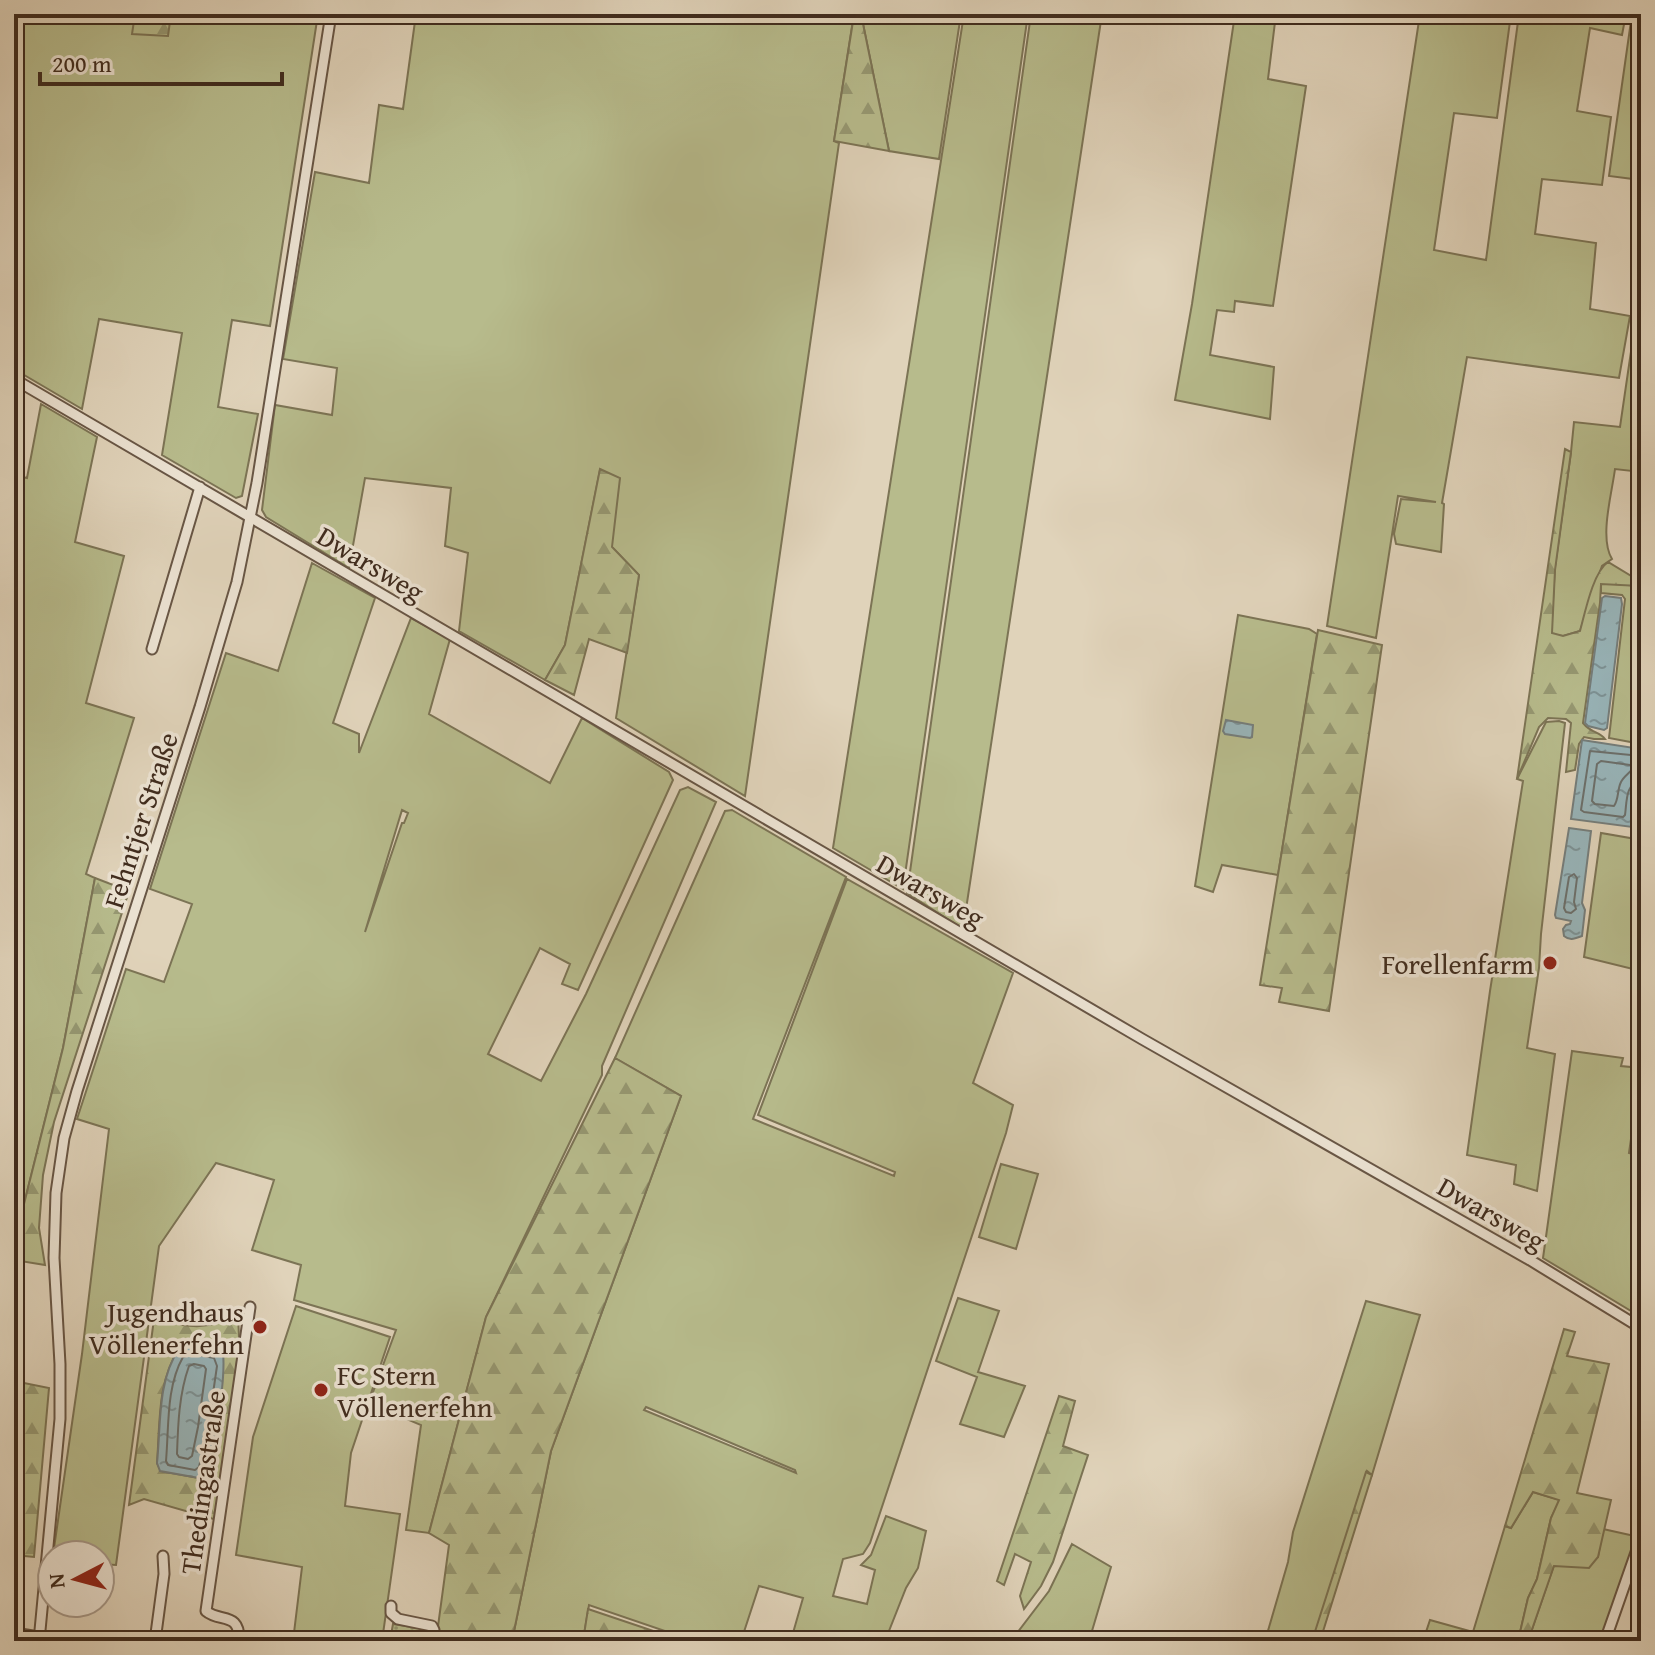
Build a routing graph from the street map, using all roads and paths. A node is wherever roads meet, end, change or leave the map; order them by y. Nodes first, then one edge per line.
1 (331, 14) edge
2 (14, 379) edge
3 (200, 487) junction
4 (251, 517) junction
5 (152, 649) dead end
6 (250, 1307) dead end
7 (1641, 1328) edge
8 (1641, 1538) edge
9 (163, 1556) dead end
10 (391, 1606) dead end
11 (14, 1633) edge
12 (39, 1639) edge
13 (155, 1641) edge
14 (239, 1641) edge
15 (432, 1641) edge
16 (1605, 1641) edge

1 - 4 street, Fehntjer Straße
2 - 3 street, Dwarsweg
3 - 4 street, Dwarsweg
3 - 5 street
4 - 7 street, Dwarsweg
4 - 12 street, Fehntjer Straße
6 - 14 street, Thedingastraße
8 - 16 street
9 - 13 street
10 - 15 street
11 - 12 street

